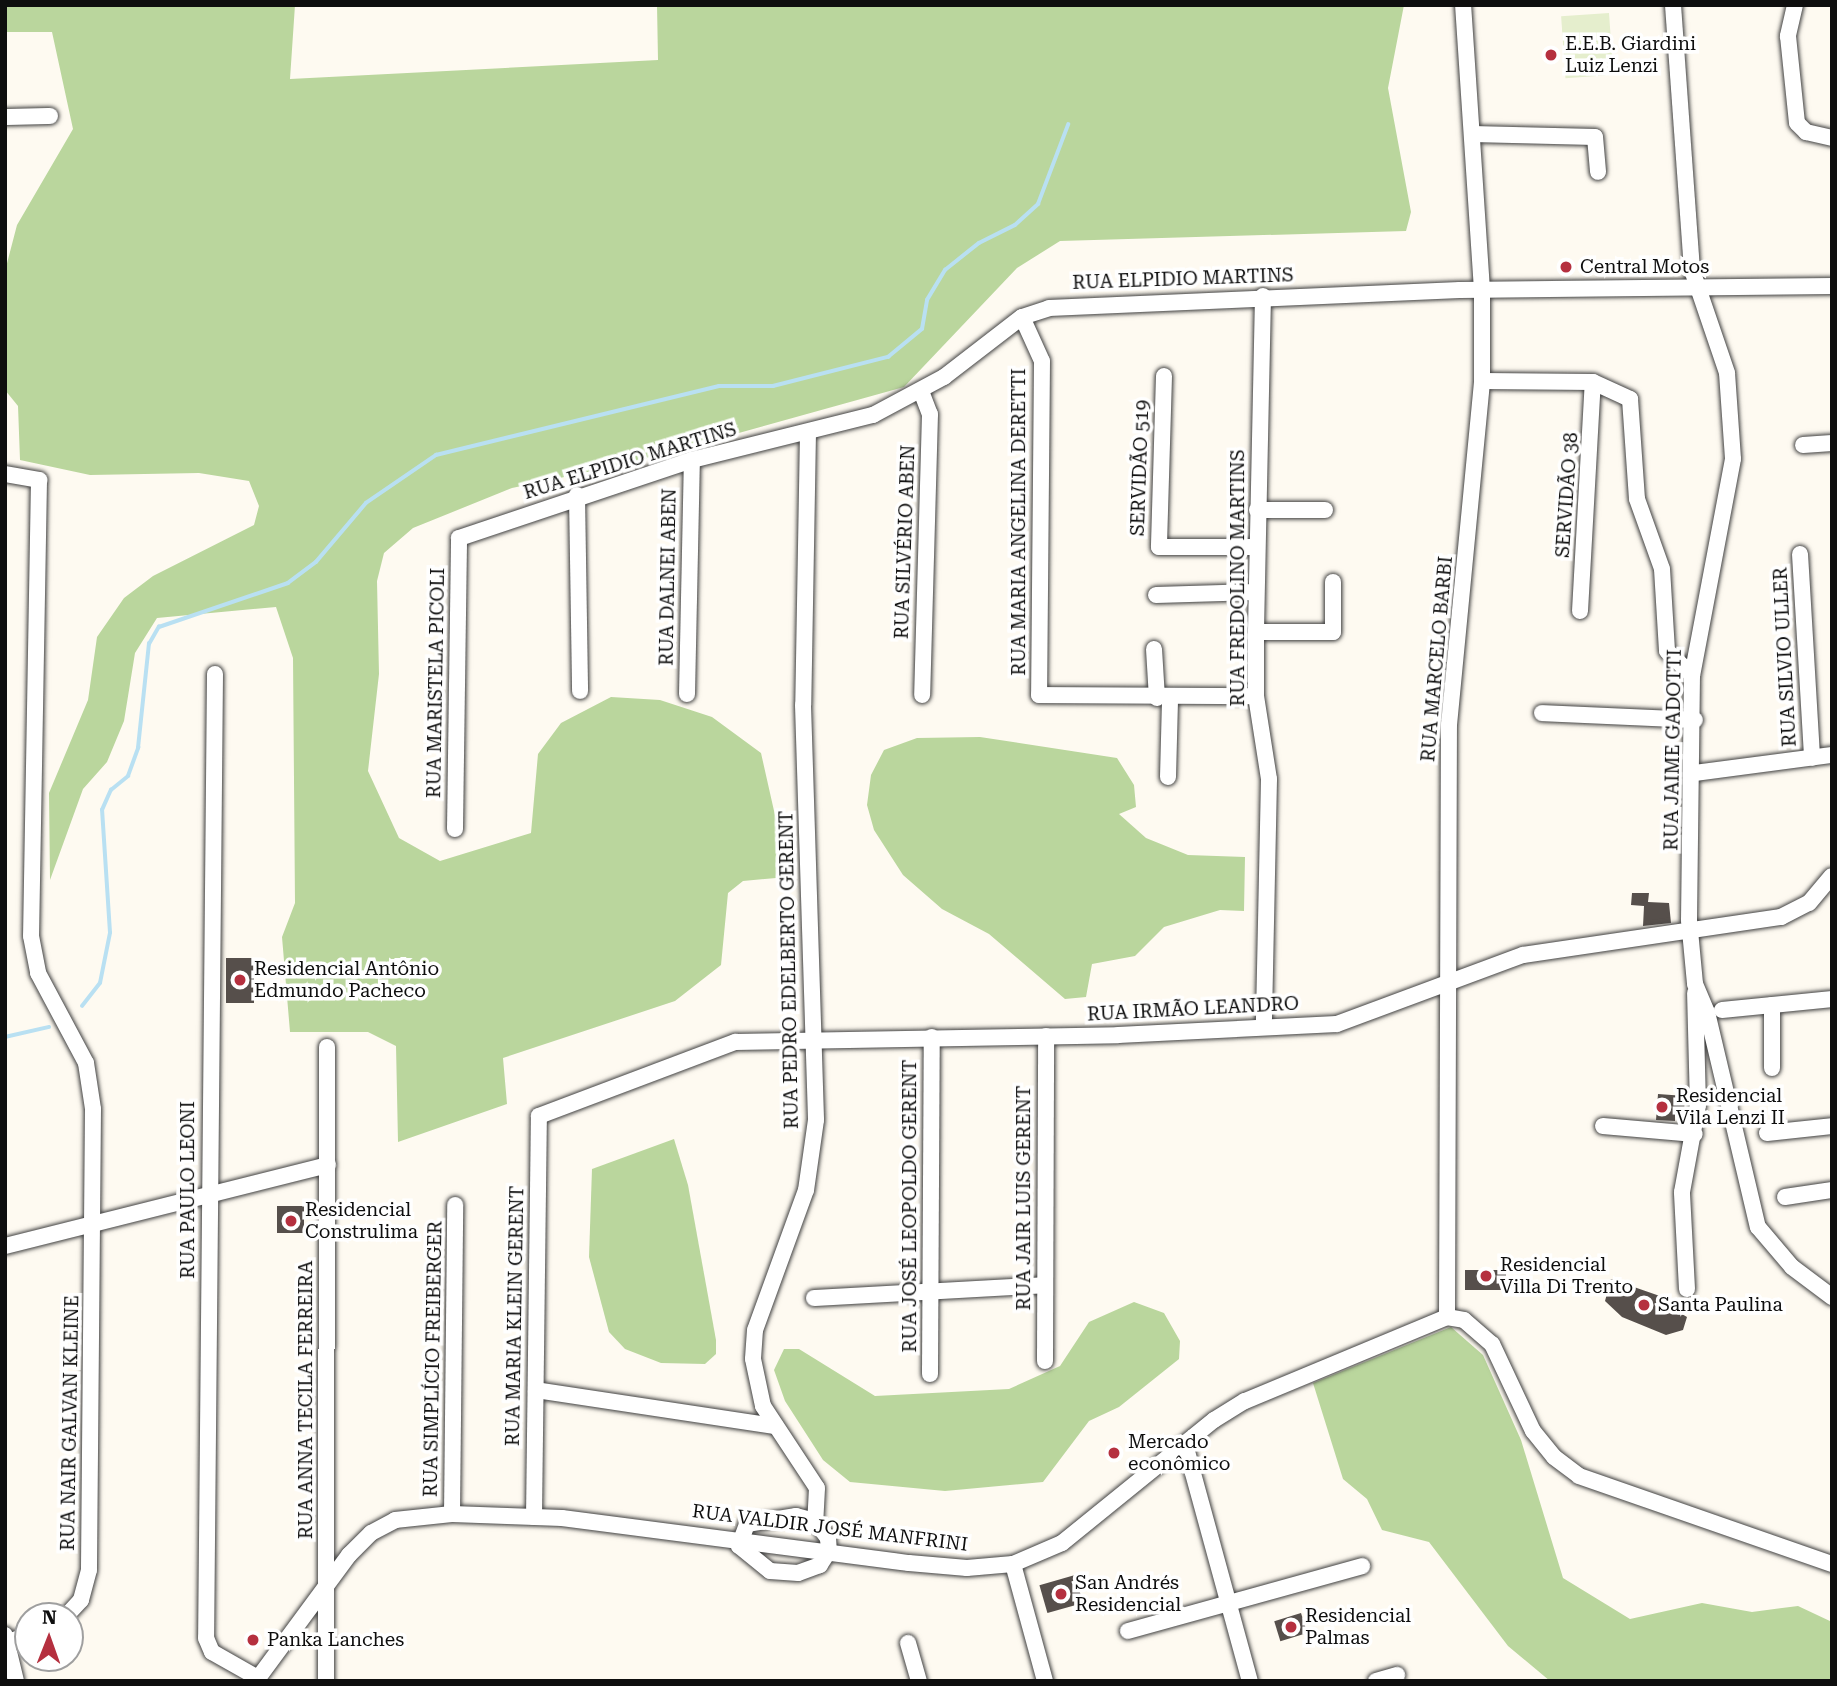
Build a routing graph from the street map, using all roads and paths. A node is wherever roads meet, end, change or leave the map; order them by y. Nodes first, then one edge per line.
1 (1463, 5) edge
2 (1673, 5) edge
3 (1795, 5) edge
4 (50, 116) dead end
5 (5, 117) edge
6 (1472, 134) junction
7 (1832, 138) edge
8 (1598, 172) dead end
9 (1696, 286) junction
10 (1832, 286) edge
11 (1482, 290) junction
12 (1263, 296) junction
13 (1022, 317) junction
14 (1164, 376) dead end
15 (1482, 381) junction
16 (1593, 382) junction
17 (921, 391) junction
18 (808, 432) junction
19 (1832, 443) edge
20 (1803, 444) dead end
21 (692, 460) junction
22 (5, 474) edge
23 (577, 495) junction
24 (1257, 510) junction
25 (1325, 510) dead end
26 (459, 538) joint
27 (1256, 547) junction
28 (1800, 554) dead end
29 (1334, 582) dead end
30 (1256, 593) junction
31 (1156, 595) dead end
32 (1580, 611) dead end
33 (1256, 632) junction
34 (1154, 649) dead end
35 (215, 674) dead end
36 (1692, 675) junction
37 (580, 691) dead end
38 (687, 694) dead end
39 (922, 695) dead end
40 (1256, 696) junction
41 (1164, 698) junction
42 (1542, 713) dead end
43 (1695, 720) junction
44 (1832, 755) edge
45 (1812, 758) junction
46 (1695, 773) junction
47 (1168, 777) dead end
48 (455, 829) dead end
49 (1832, 876) edge
50 (1689, 932) junction
51 (1446, 981) junction
52 (1695, 984) junction
53 (1832, 999) edge
54 (1772, 1005) junction
55 (1722, 1010) dead end
56 (1264, 1027) junction
57 (1046, 1036) junction
58 (932, 1037) junction
59 (815, 1039) junction
60 (327, 1047) dead end
61 (1772, 1068) dead end
62 (539, 1116) joint
63 (1603, 1126) dead end
64 (1832, 1126) edge
65 (1695, 1133) junction
66 (1767, 1133) dead end
67 (328, 1164) junction
68 (1832, 1190) edge
69 (208, 1192) junction
70 (1785, 1197) dead end
71 (455, 1205) dead end
72 (93, 1223) junction
73 (5, 1246) edge
74 (1045, 1285) junction
75 (1687, 1289) dead end
76 (931, 1291) junction
77 (1832, 1297) edge
78 (814, 1298) dead end
79 (1447, 1317) junction
80 (1045, 1361) dead end
81 (930, 1374) dead end
82 (536, 1390) junction
83 (775, 1426) junction
84 (1185, 1444) junction
85 (452, 1514) junction
86 (534, 1517) junction
87 (815, 1521) junction
88 (738, 1537) junction
89 (829, 1551) junction
90 (1013, 1564) junction
91 (1832, 1564) edge
92 (1362, 1566) dead end
93 (327, 1585) junction
94 (77, 1602) edge
95 (1229, 1604) junction
96 (1128, 1631) dead end
97 (7, 1639) edge
98 (908, 1643) dead end
99 (1397, 1675) dead end
100 (257, 1679) edge
101 (16, 1681) edge
102 (326, 1681) edge
103 (919, 1681) edge
104 (1045, 1681) edge
105 (1250, 1681) edge
106 (1376, 1681) edge

1 - 6 street, RUA MARCELO BARBI
2 - 9 street, RUA JAIME GADOTTI
3 - 7 street
4 - 5 street
6 - 8 street
6 - 11 street, RUA MARCELO BARBI
9 - 10 street, RUA ELPIDIO MARTINS
9 - 11 street, RUA ELPIDIO MARTINS
9 - 36 street, RUA JAIME GADOTTI
11 - 12 street, RUA ELPIDIO MARTINS
11 - 15 street, RUA MARCELO BARBI
12 - 13 street, RUA ELPIDIO MARTINS
12 - 24 street, RUA FREDOLINO MARTINS
13 - 17 street, RUA ELPIDIO MARTINS
13 - 41 street, RUA MARIA ANGELINA DERETTI
14 - 27 street, SERVIDÃO 519
15 - 16 street
15 - 51 street, RUA MARCELO BARBI
16 - 32 street, SERVIDÃO 38
16 - 36 street
17 - 18 street, RUA ELPIDIO MARTINS
17 - 39 street, RUA SILVÉRIO ABEN
18 - 21 street, RUA ELPIDIO MARTINS
18 - 59 street, RUA PEDRO EDELBERTO GERENT
19 - 20 street
21 - 23 street, RUA ELPIDIO MARTINS
21 - 38 street, RUA DALNEI ABEN
22 - 72 street, RUA NAIR GALVAN KLEINE
23 - 26 street, RUA ELPIDIO MARTINS
23 - 37 street
24 - 25 street
24 - 27 street, RUA FREDOLINO MARTINS
26 - 48 street, RUA MARISTELA PICOLI
27 - 30 street, RUA FREDOLINO MARTINS
28 - 45 street, RUA SILVIO ULLER
29 - 33 street
30 - 31 street
30 - 33 street, RUA FREDOLINO MARTINS
33 - 40 street, RUA FREDOLINO MARTINS
34 - 41 street
35 - 69 street, RUA PAULO LEONI
36 - 43 street, RUA JAIME GADOTTI
40 - 41 street
40 - 56 street, RUA FREDOLINO MARTINS
41 - 47 street
42 - 43 street
43 - 46 street, RUA JAIME GADOTTI
44 - 45 street
45 - 46 street
46 - 50 street, RUA JAIME GADOTTI
49 - 50 street, RUA IRMÃO LEANDRO
50 - 51 street, RUA IRMÃO LEANDRO
50 - 52 street, RUA JAIME GADOTTI
51 - 56 street, RUA IRMÃO LEANDRO
51 - 79 street, RUA MARCELO BARBI
52 - 65 street
52 - 77 street, RUA JAIME GADOTTI
53 - 54 street
54 - 55 street
54 - 61 street
56 - 57 street, RUA IRMÃO LEANDRO
57 - 58 street, RUA IRMÃO LEANDRO
57 - 74 street, RUA JAIR LUIS GERENT
58 - 59 street, RUA IRMÃO LEANDRO
58 - 76 street, RUA JOSÉ LEOPOLDO GERENT
59 - 62 street, RUA IRMÃO LEANDRO
59 - 83 street, RUA PEDRO EDELBERTO GERENT
60 - 67 street, RUA ANNA TECILA FERREIRA
62 - 82 street, RUA MARIA KLEIN GERENT
63 - 65 street
64 - 66 street
65 - 75 street
67 - 69 street
67 - 93 street, RUA ANNA TECILA FERREIRA
68 - 70 street
69 - 72 street
69 - 100 street, RUA PAULO LEONI
71 - 85 street, RUA SIMPLÍCIO FREIBERGER
72 - 73 street
72 - 94 street, RUA NAIR GALVAN KLEINE
74 - 76 street
74 - 80 street, RUA JAIR LUIS GERENT
76 - 78 street
76 - 81 street, RUA JOSÉ LEOPOLDO GERENT
79 - 84 street, RUA VALDIR JOSÉ MANFRINI
79 - 91 street
82 - 83 street
82 - 86 street, RUA MARIA KLEIN GERENT
83 - 87 street, RUA PEDRO EDELBERTO GERENT
84 - 90 street, RUA VALDIR JOSÉ MANFRINI
84 - 95 street
85 - 86 street, RUA VALDIR JOSÉ MANFRINI
85 - 93 street, RUA VALDIR JOSÉ MANFRINI
86 - 88 street, RUA VALDIR JOSÉ MANFRINI
87 - 88 street
87 - 89 street
88 - 89 street, RUA VALDIR JOSÉ MANFRINI
88 - 89 street
89 - 90 street, RUA VALDIR JOSÉ MANFRINI
90 - 104 street
92 - 95 street
93 - 100 street, RUA VALDIR JOSÉ MANFRINI
93 - 102 street, RUA ANNA TECILA FERREIRA
95 - 96 street
95 - 105 street
97 - 101 street
98 - 103 street
99 - 106 street

